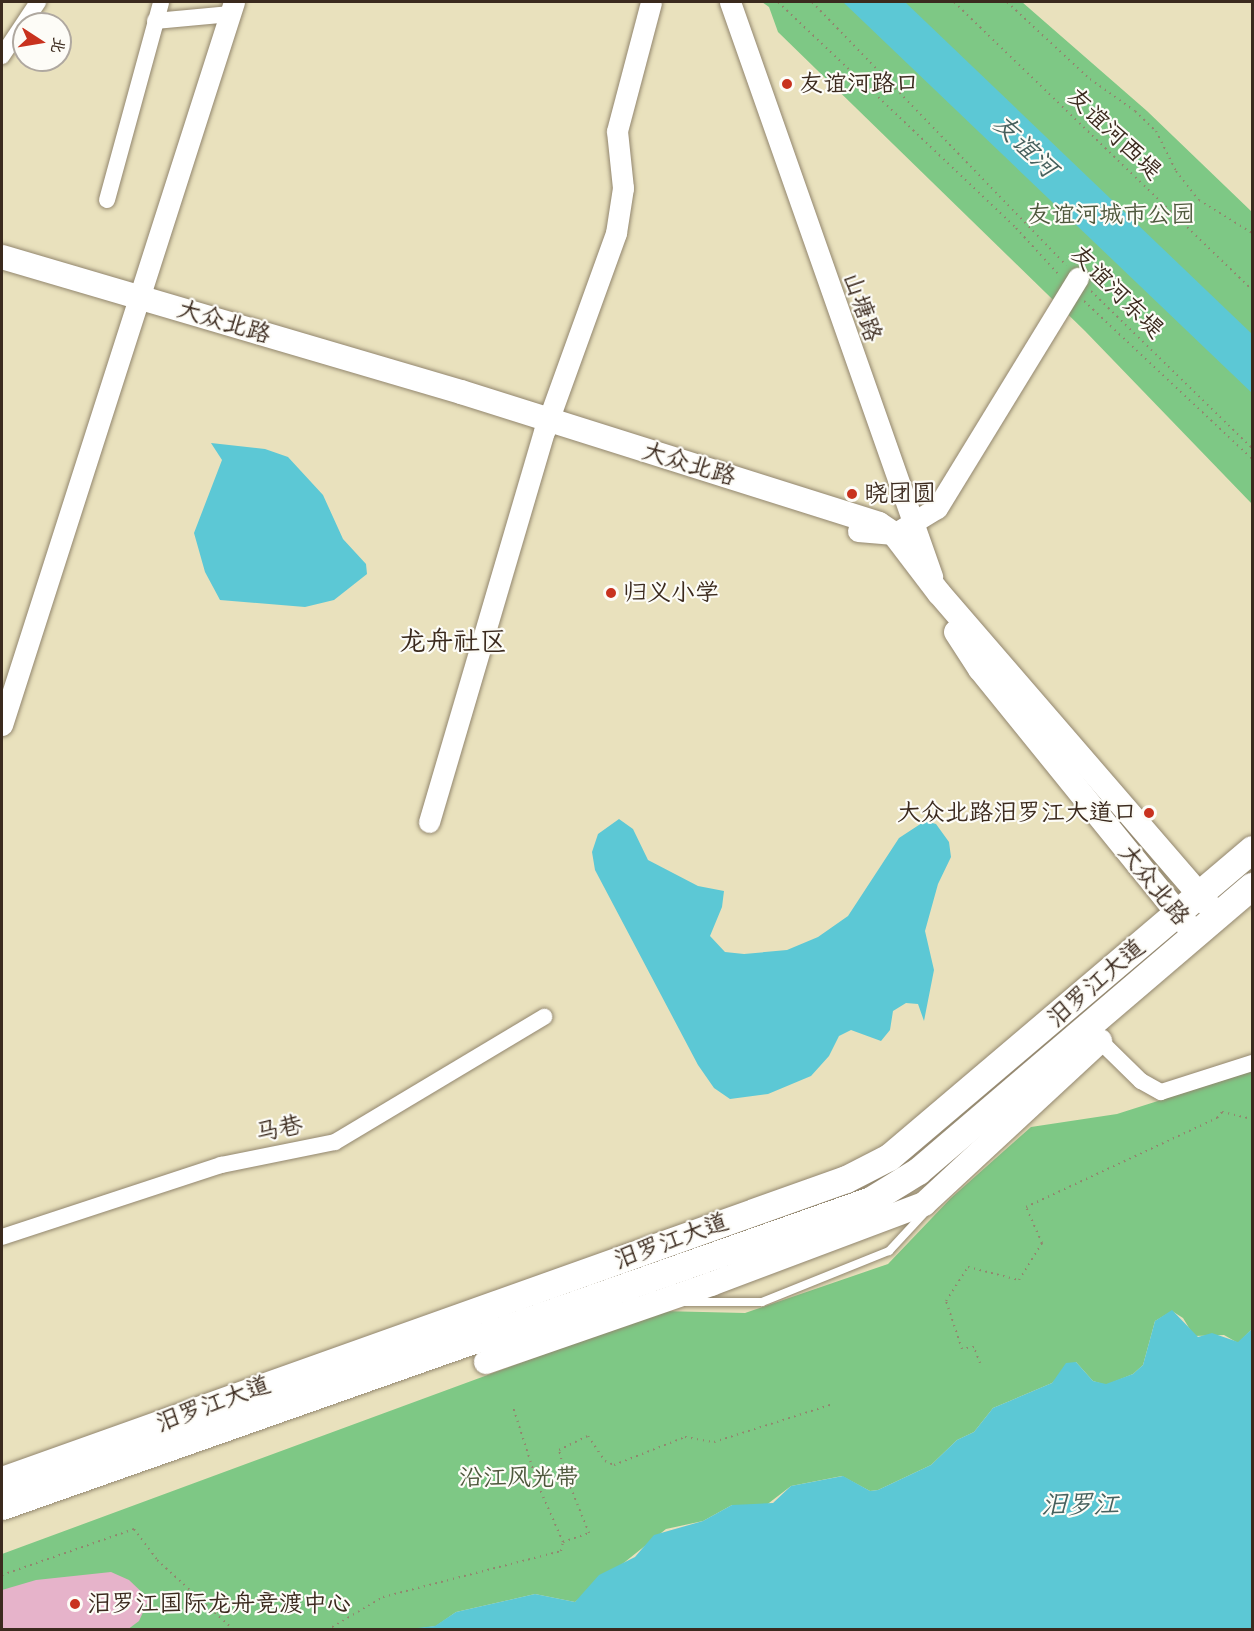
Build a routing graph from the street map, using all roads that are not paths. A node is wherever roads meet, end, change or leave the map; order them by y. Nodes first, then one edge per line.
1 (38, 2) edge
2 (160, 2) edge
3 (651, 2) edge
4 (717, 2) edge
5 (730, 2) edge
6 (232, 8) edge
7 (155, 21) junction
8 (2, 34) edge
9 (2, 55) edge
10 (107, 200) dead end
11 (2, 257) edge
12 (2, 269) edge
13 (1075, 284) road end
14 (136, 302) junction
15 (546, 426) junction
16 (903, 530) junction
17 (858, 531) junction
18 (936, 599) junction
19 (2, 725) edge
20 (429, 822) dead end
21 (1252, 849) edge
22 (1252, 886) edge
23 (1199, 894) junction
24 (1177, 913) junction
25 (1217, 915) junction
26 (1194, 934) junction
27 (544, 1017) dead end
28 (1093, 1034) junction
29 (1252, 1063) edge
30 (943, 1189) junction
31 (2, 1238) edge
32 (660, 1300) junction
33 (486, 1362) dead end
34 (2, 1480) edge
35 (2, 1506) edge

1 - 9 street
2 - 7 street
3 - 15 street
4 - 16 street, 山塘路
5 - 16 street, 山塘路
6 - 7 street
6 - 14 street
7 - 10 street
8 - 9 street
11 - 14 main road, 大众北路
12 - 14 main road, 大众北路
13 - 16 street
14 - 15 main road, 大众北路
14 - 19 street
15 - 16 main road, 大众北路
15 - 17 main road, 大众北路
15 - 20 street
16 - 17 street
16 - 18 street, 山塘路
16 - 18 main road, 大众北路
17 - 18 main road, 大众北路
18 - 23 main road, 大众北路
18 - 24 main road, 大众北路
21 - 23 main road, 汨罗江大道
22 - 25 main road, 汨罗江大道
23 - 24 main road, 汨罗江大道
23 - 25 main road, 大众北路
24 - 26 main road, 大众北路
24 - 34 main road, 汨罗江大道
25 - 26 main road, 汨罗江大道
26 - 28 main road, 汨罗江大道
27 - 31 street, 马巷
28 - 29 street
28 - 30 main road
28 - 35 main road, 汨罗江大道
30 - 32 main road
30 - 32 lane
32 - 33 main road

